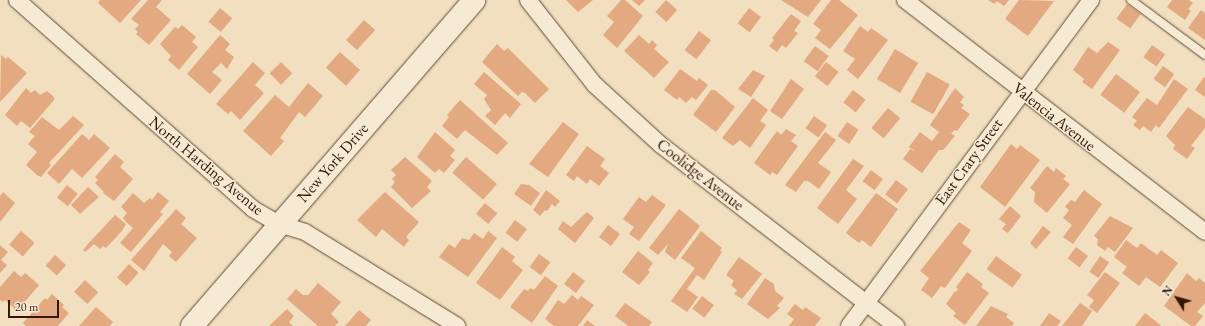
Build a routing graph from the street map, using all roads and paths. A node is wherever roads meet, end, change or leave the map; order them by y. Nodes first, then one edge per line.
1 (17, 0) edge
2 (474, 0) edge
3 (528, 0) edge
4 (905, 0) edge
5 (1091, 0) edge
6 (1131, 0) edge
7 (1205, 55) edge
8 (1021, 91) junction
9 (279, 224) junction
10 (1205, 232) edge
11 (866, 303) junction
12 (192, 326) edge
13 (457, 326) edge
14 (849, 326) edge
15 (896, 326) edge

1 - 9 street, North Harding Avenue
2 - 9 street, New York Drive
3 - 11 street, Coolidge Avenue
4 - 8 street, Valencia Avenue
5 - 8 street, East Crary Street
6 - 7 lane
8 - 10 street, Valencia Avenue
8 - 11 street, East Crary Street
9 - 12 street, New York Drive
9 - 13 street, North Harding Avenue
11 - 14 street, East Crary Street
11 - 15 street, Coolidge Avenue

